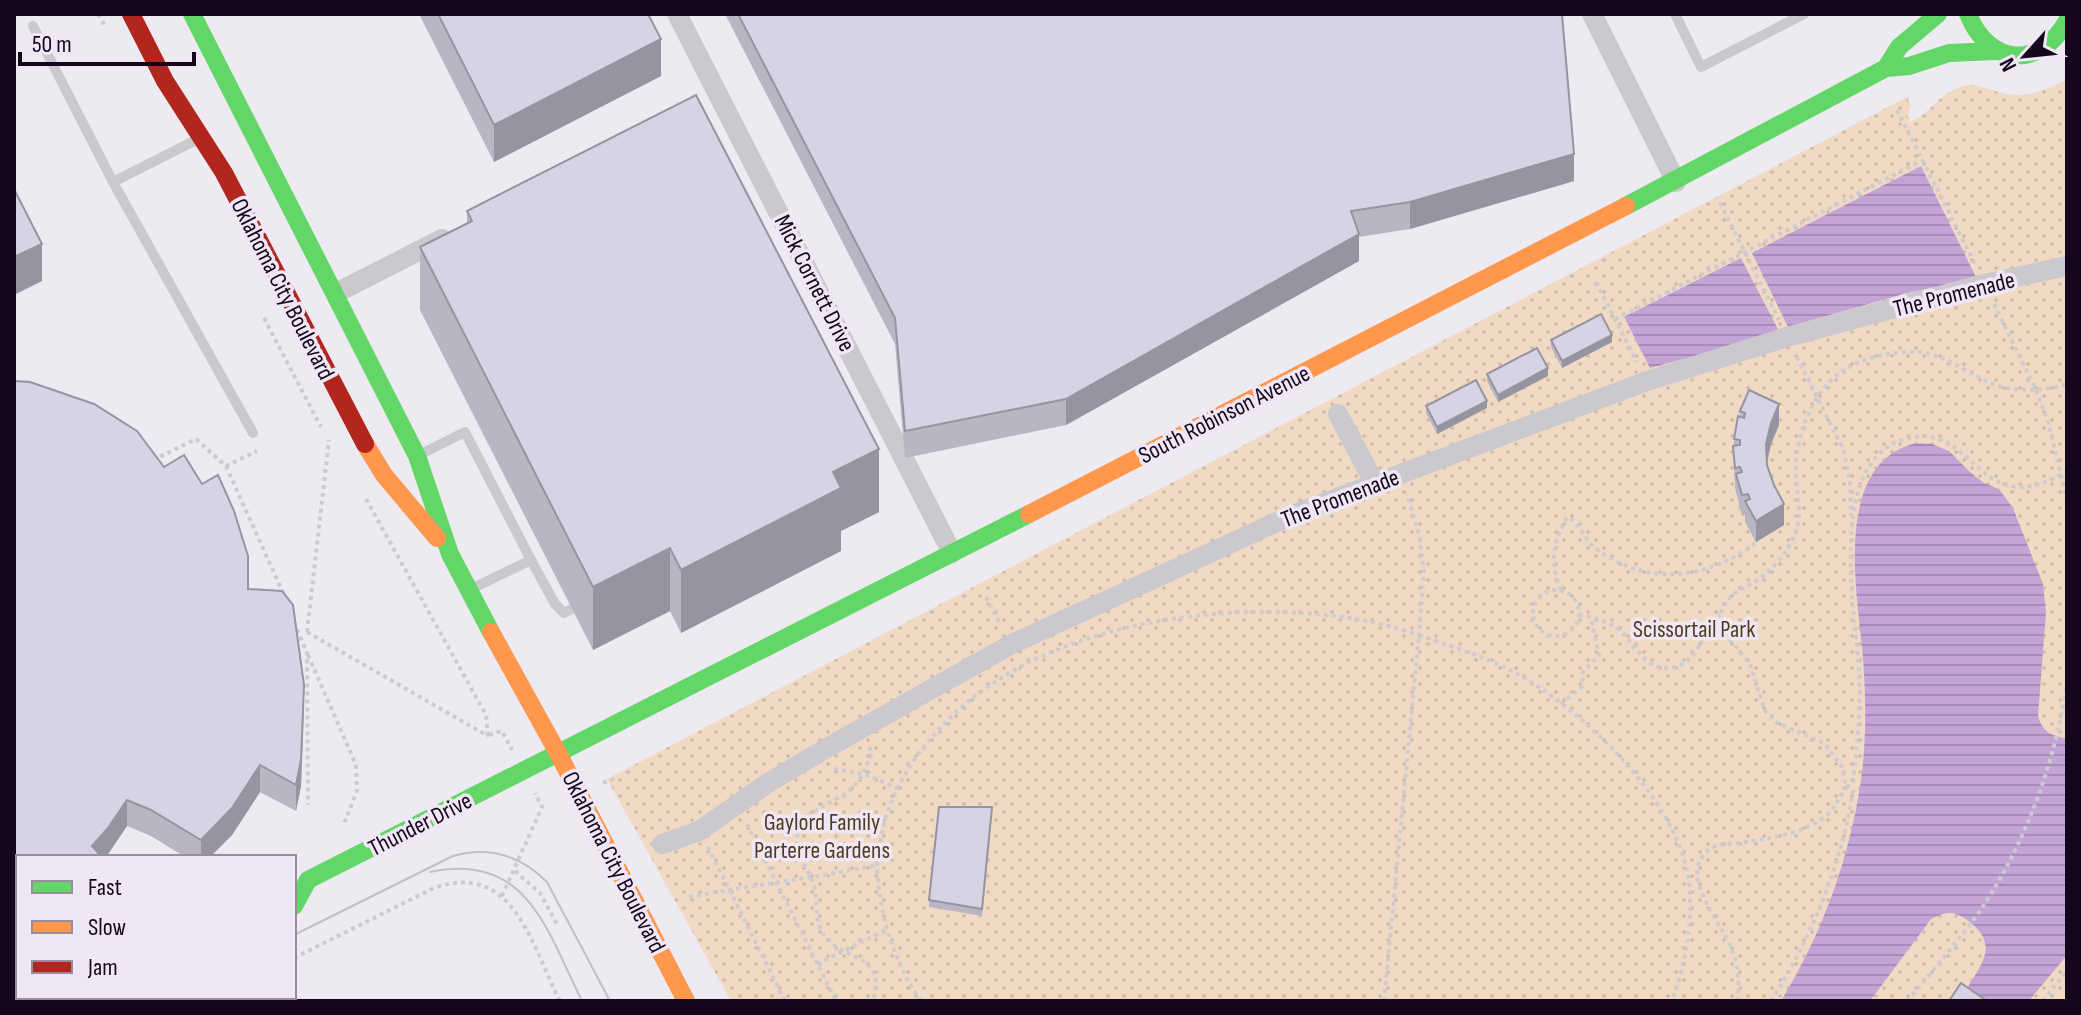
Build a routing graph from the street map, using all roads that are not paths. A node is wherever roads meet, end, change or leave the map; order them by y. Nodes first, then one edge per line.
1 (131, 14) edge
2 (192, 14) edge
3 (677, 14) edge
4 (1592, 14) edge
5 (1675, 14) edge
6 (1804, 14) edge
7 (1938, 14) edge
8 (1968, 14) edge
9 (2067, 21) edge
10 (33, 26) dead end
11 (1996, 51) junction
12 (1886, 68) junction
13 (720, 97) junction
14 (696, 109) edge
15 (201, 137) junction
16 (113, 182) junction
17 (1676, 182) junction
18 (460, 230) edge
19 (2067, 266) edge
20 (336, 293) junction
21 (1338, 414) dead end
22 (253, 433) dead end
23 (417, 456) junction
24 (1375, 484) junction
25 (952, 553) junction
26 (450, 554) junction
27 (531, 560) junction
28 (468, 591) junction
29 (572, 609) dead end
30 (559, 755) junction
31 (662, 844) dead end
32 (301, 881) edge
33 (686, 1001) edge

1 - 15 main road, Oklahoma City Boulevard
2 - 20 main road, Oklahoma City Boulevard
3 - 13 street, Mick Cornett Drive
4 - 17 street
5 - 6 lane
7 - 12 main road, South Robinson Avenue
8 - 11 main road
9 - 11 main road, South Robinson Avenue
10 - 16 lane
11 - 12 main road, South Robinson Avenue
12 - 17 main road, South Robinson Avenue
13 - 14 street
13 - 25 street, Mick Cornett Drive
15 - 16 lane
15 - 26 main road, Oklahoma City Boulevard
16 - 22 lane
17 - 25 main road, South Robinson Avenue
18 - 20 street
19 - 24 street, The Promenade
20 - 23 main road, Oklahoma City Boulevard
21 - 24 street
23 - 26 main road, Oklahoma City Boulevard
23 - 27 lane
24 - 31 street, The Promenade
25 - 30 main road, South Robinson Avenue
26 - 28 main road, Oklahoma City Boulevard
27 - 28 lane
27 - 29 lane
28 - 30 main road, Oklahoma City Boulevard
30 - 32 main road, Thunder Drive
30 - 33 main road, Oklahoma City Boulevard

